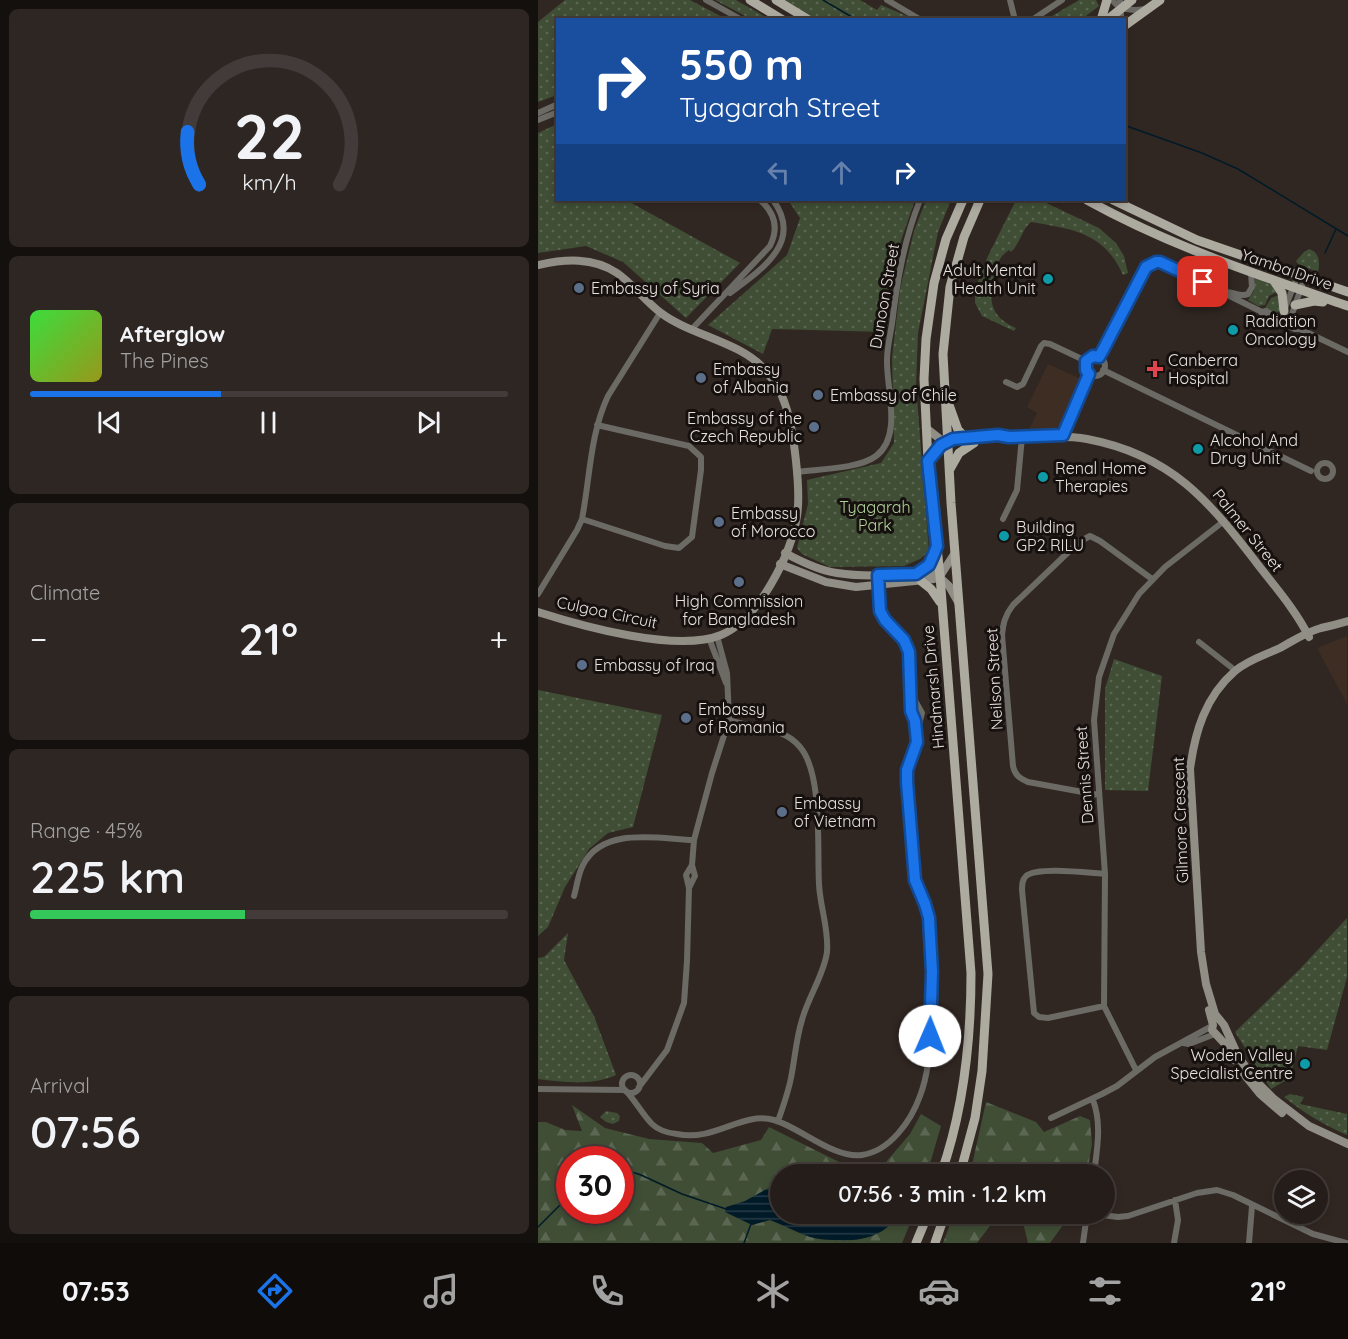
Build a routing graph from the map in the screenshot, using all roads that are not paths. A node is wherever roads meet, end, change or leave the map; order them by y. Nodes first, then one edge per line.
1 (706, 0) edge
2 (750, 0) edge
3 (776, 0) edge
4 (887, 0) edge
5 (1010, 0) edge
6 (1062, 0) edge
7 (1107, 0) edge
8 (1112, 0) edge
9 (1132, 0) edge
10 (1160, 0) edge
11 (1121, 4) edge
12 (1149, 8) junction
13 (738, 18) edge
14 (780, 18) edge
15 (806, 18) edge
16 (918, 18) edge
17 (1014, 18) edge
18 (1035, 18) edge
19 (1102, 18) edge
20 (1108, 18) edge
21 (1126, 25) edge
22 (556, 105) edge
23 (538, 113) edge
24 (556, 113) edge
25 (538, 120) edge
26 (761, 201) edge
27 (774, 201) edge
28 (920, 201) edge
29 (963, 201) edge
30 (980, 201) edge
31 (1089, 201) edge
32 (1115, 201) edge
33 (538, 265) edge
34 (1251, 273) junction
35 (1302, 276) junction
36 (1274, 281) junction
37 (1297, 288) junction
38 (1224, 292) junction
39 (1348, 292) edge
40 (720, 300) junction
41 (1345, 305) edge
42 (660, 313) junction
43 (1286, 315) junction
44 (1298, 327) junction
45 (691, 330) junction
46 (1348, 352) edge
47 (1099, 357) junction
48 (1086, 361) junction
49 (1103, 370) junction
50 (1089, 374) junction
51 (1006, 382) dead end
52 (944, 394) junction
53 (597, 425) junction
54 (926, 428) junction
55 (1063, 435) junction
56 (1022, 437) junction
57 (970, 440) junction
58 (948, 442) junction
59 (928, 461) junction
60 (950, 470) junction
61 (1315, 471) dead end
62 (796, 472) junction
63 (582, 519) junction
64 (1003, 519) dead end
65 (1224, 521) junction
66 (937, 546) junction
67 (785, 553) junction
68 (955, 553) junction
69 (780, 564) junction
70 (940, 576) junction
71 (919, 577) junction
72 (1152, 579) junction
73 (878, 580) junction
74 (538, 594) edge
75 (958, 602) junction
76 (942, 604) junction
77 (538, 612) edge
78 (1348, 621) edge
79 (1312, 635) junction
80 (713, 637) junction
81 (1199, 642) dead end
82 (1236, 671) junction
83 (912, 695) junction
84 (729, 720) junction
85 (917, 732) junction
86 (1099, 795) junction
87 (694, 840) junction
88 (1105, 874) junction
89 (574, 896) dead end
90 (1104, 1006) junction
91 (1217, 1028) junction
92 (1236, 1059) junction
93 (1136, 1070) junction
94 (651, 1072) junction
95 (635, 1076) junction
96 (623, 1080) junction
97 (638, 1088) junction
98 (538, 1089) edge
99 (608, 1089) junction
100 (626, 1091) junction
101 (1093, 1100) junction
102 (639, 1105) junction
103 (1051, 1118) dead end
104 (778, 1121) junction
105 (1348, 1144) edge
106 (1348, 1150) edge
107 (945, 1164) edge
108 (963, 1164) edge
109 (1095, 1164) edge
110 (1175, 1200) junction
111 (1252, 1206) junction
112 (1115, 1217) edge
113 (924, 1224) edge
114 (942, 1224) edge
115 (1086, 1224) edge
116 (916, 1243) edge
117 (935, 1243) edge
118 (1083, 1243) edge
119 (1174, 1243) edge
120 (1249, 1243) edge
121 (1346, 1243) edge

1 - 13 street
2 - 14 main road
3 - 15 main road
4 - 16 street
5 - 17 street
6 - 18 street
7 - 19 main road
8 - 11 street
9 - 11 main road
10 - 12 main road
11 - 12 street
11 - 20 main road
12 - 21 main road
22 - 23 street
24 - 25 street
26 - 40 street
27 - 40 street
28 - 62 street, Dunoon Street
29 - 54 main road, Hindmarsh Drive
30 - 52 main road, Hindmarsh Drive
31 - 34 main road, Yamba Drive
32 - 35 main road, Yamba Drive
33 - 42 street, Culgoa Circuit
34 - 36 main road, Yamba Drive
34 - 38 street
35 - 37 street
35 - 39 main road, Yamba Drive
36 - 37 main road, Yamba Drive
36 - 43 main road
37 - 41 main road, Yamba Drive
37 - 43 street
37 - 43 street
38 - 43 street
38 - 47 street
40 - 45 street
41 - 43 main road
42 - 45 street, Culgoa Circuit
42 - 53 street
43 - 44 street
43 - 44 street
44 - 46 street
45 - 62 street, Culgoa Circuit
47 - 48 street
47 - 49 street
48 - 50 street
48 - 51 street
49 - 50 street
49 - 61 street
50 - 55 street
52 - 57 main road
52 - 58 main road, Hindmarsh Drive
53 - 63 street
53 - 63 street
54 - 58 street
54 - 59 main road, Hindmarsh Drive
55 - 56 street, Palmer Street
55 - 65 street, Palmer Street
56 - 57 street, Palmer Street
56 - 64 street
57 - 58 street, Palmer Street
57 - 60 main road
58 - 59 street
58 - 60 main road, Hindmarsh Drive
59 - 66 main road, Hindmarsh Drive
60 - 68 main road, Hindmarsh Drive
62 - 67 street, Culgoa Circuit
63 - 74 street
65 - 72 street, Dennis Street
65 - 79 street, Palmer Street
66 - 70 main road, Hindmarsh Drive
66 - 71 main road
67 - 69 street, Culgoa Circuit
67 - 73 street
68 - 70 street
68 - 75 main road, Hindmarsh Drive
69 - 73 street
69 - 80 street, Culgoa Circuit
70 - 71 street
70 - 75 street
70 - 76 main road, Hindmarsh Drive
71 - 73 street
71 - 76 main road
72 - 86 street, Dennis Street
72 - 86 street, Neilson Street
73 - 83 street
75 - 108 main road, Hindmarsh Drive
76 - 107 main road, Hindmarsh Drive
77 - 80 street, Culgoa Circuit
78 - 79 street, Gilmore Crescent
79 - 82 street, Gilmore Crescent
80 - 84 street
81 - 82 street
82 - 91 street, Gilmore Crescent
83 - 85 street
83 - 85 street
84 - 87 street
84 - 104 street
85 - 104 street
86 - 88 street, Dennis Street
87 - 89 street
87 - 94 street
88 - 90 street, Dennis Street
88 - 90 street
90 - 93 street, Dennis Street
91 - 92 street, Gilmore Crescent
91 - 93 street
92 - 105 street, Gilmore Crescent
92 - 106 street, Gilmore Crescent
93 - 101 street
94 - 95 street
94 - 97 street
95 - 96 street
95 - 97 street
96 - 99 street
96 - 100 street
97 - 100 street
97 - 102 street
98 - 99 street
99 - 100 street
100 - 102 street
101 - 103 street
101 - 109 street
102 - 104 street
110 - 111 street
110 - 112 street
110 - 119 street
111 - 120 street
111 - 121 street
113 - 116 main road
114 - 117 main road
115 - 118 street

